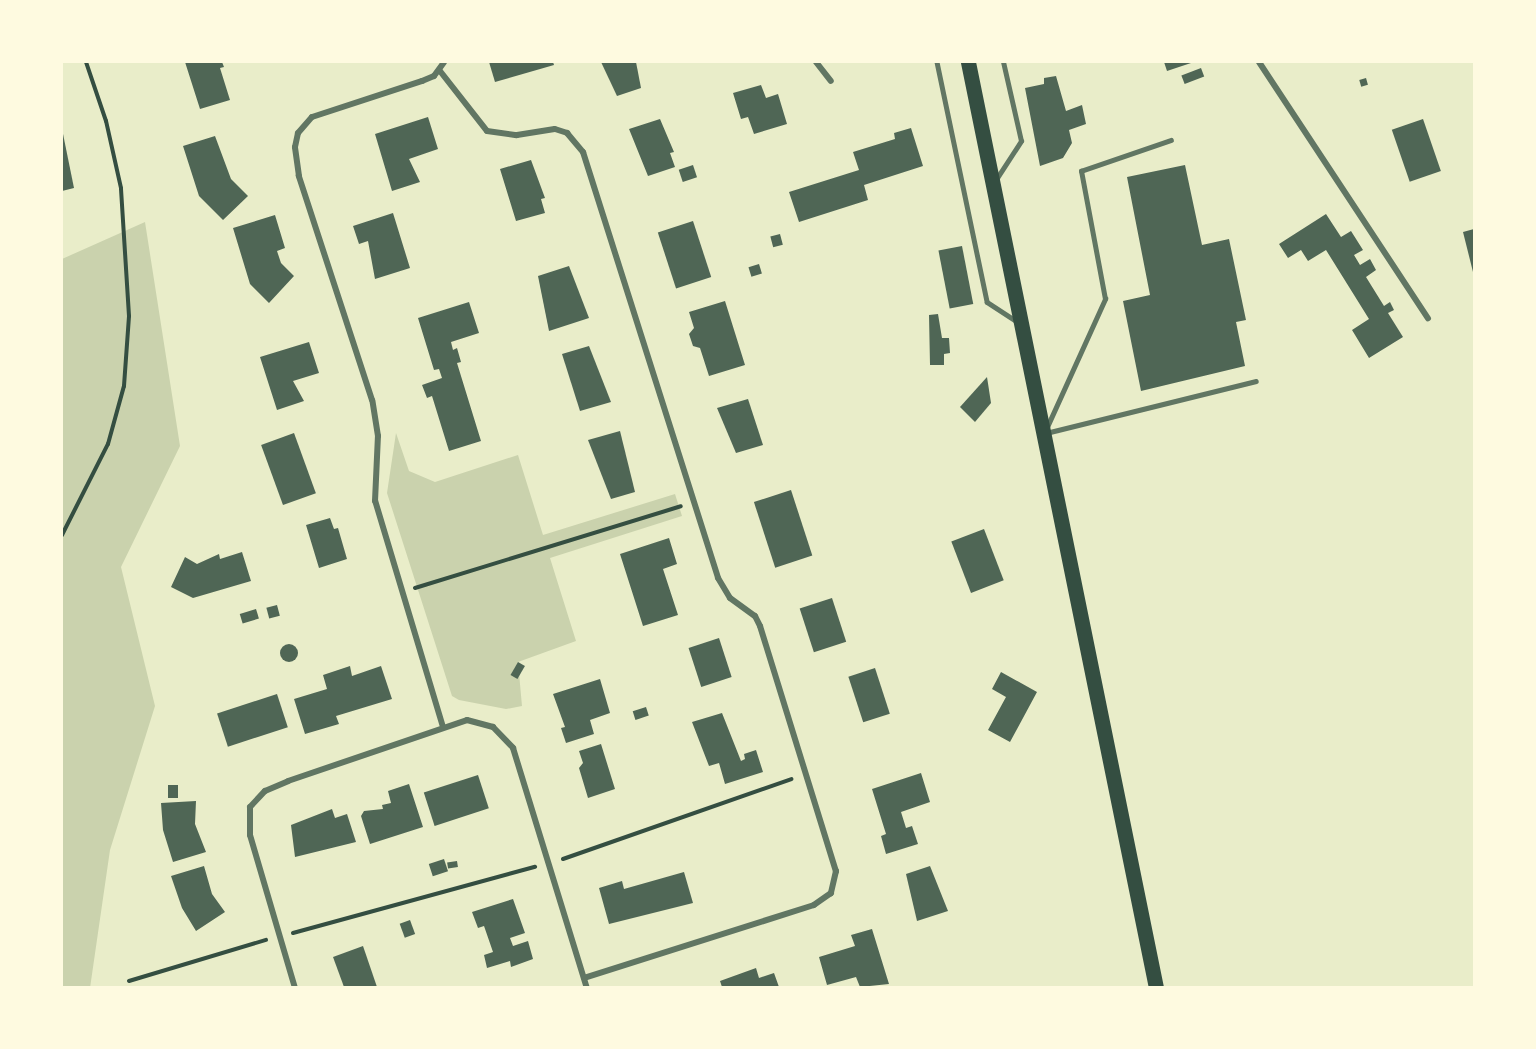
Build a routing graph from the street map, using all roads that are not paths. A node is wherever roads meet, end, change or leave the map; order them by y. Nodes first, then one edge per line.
1 (444, 62) edge
2 (816, 62) edge
3 (937, 62) edge
4 (968, 62) edge
5 (1003, 62) edge
6 (1259, 62) edge
7 (440, 70) junction
8 (831, 81) dead end
9 (1171, 140) dead end
10 (993, 183) junction
11 (1428, 318) dead end
12 (1023, 326) junction
13 (1256, 381) dead end
14 (1045, 433) junction
15 (443, 727) junction
16 (584, 978) junction
17 (295, 987) edge
18 (587, 987) edge
19 (1156, 987) edge

1 - 7 street
2 - 8 street
3 - 12 lane
4 - 10 main road
5 - 10 lane
6 - 11 street
7 - 15 street
7 - 16 street
9 - 14 lane
10 - 12 main road
12 - 14 main road
13 - 14 lane
14 - 19 main road
15 - 16 street
15 - 17 street
16 - 18 street

